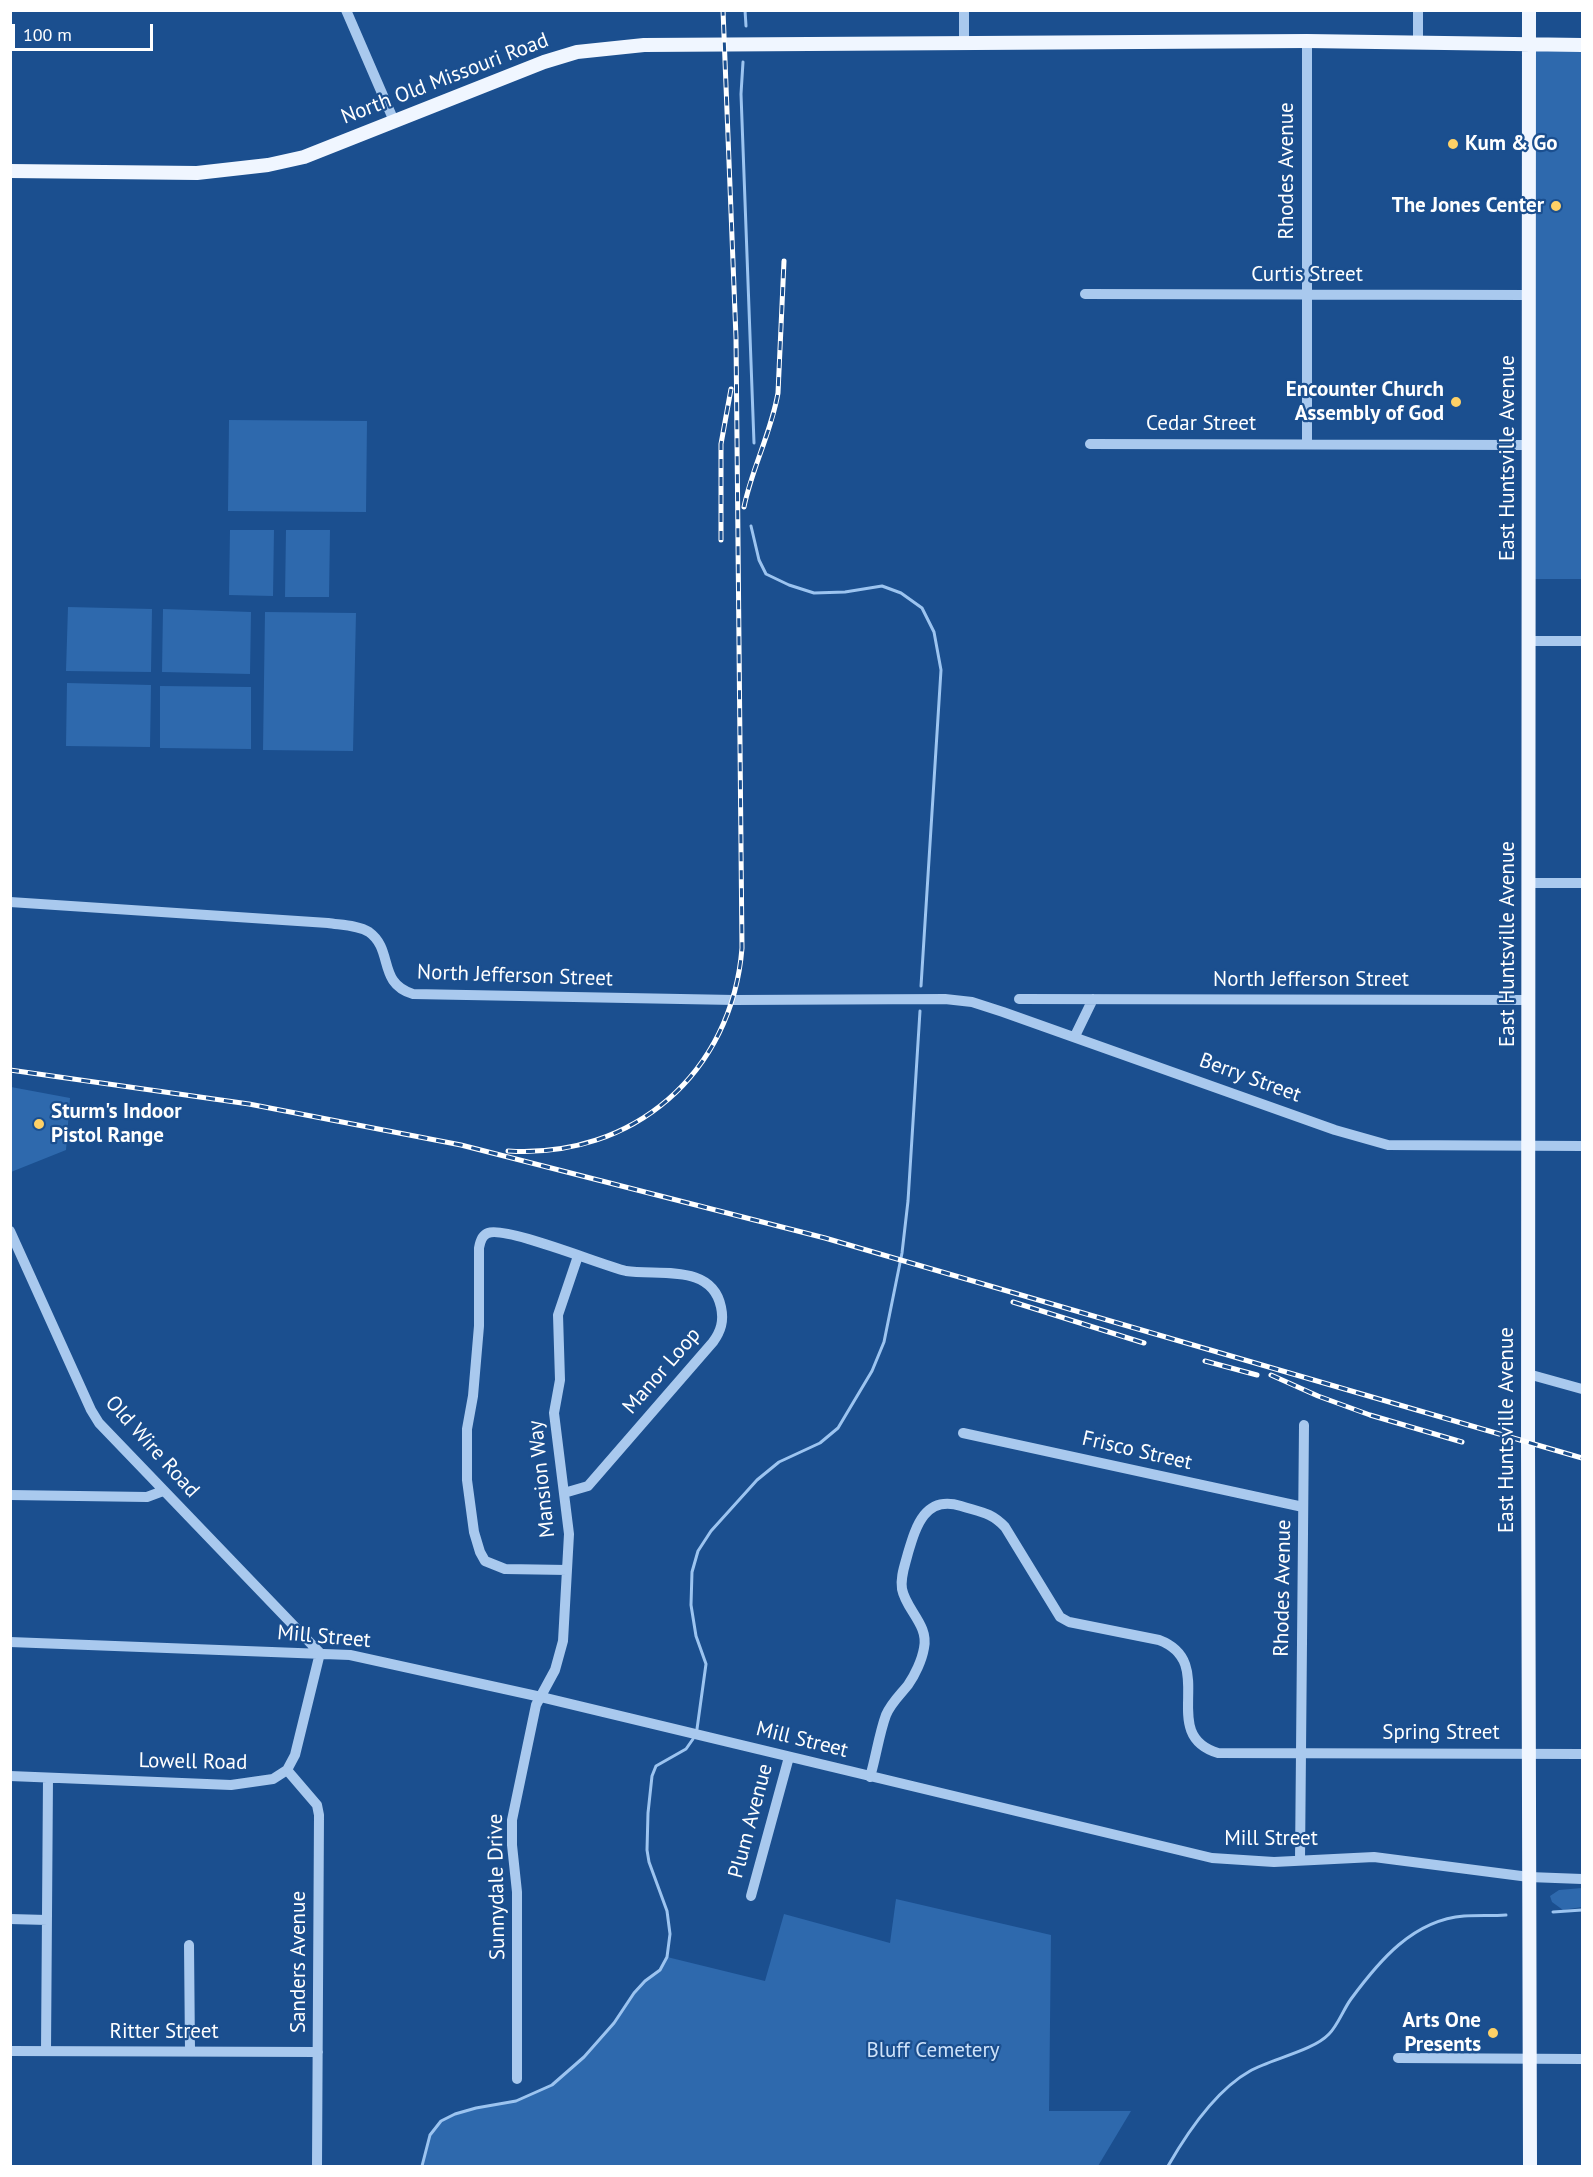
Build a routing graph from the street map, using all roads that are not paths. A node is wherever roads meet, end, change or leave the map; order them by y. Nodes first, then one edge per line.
1 (346, 10) edge
2 (964, 10) edge
3 (1418, 10) edge
4 (1529, 10) edge
5 (1307, 41) junction
6 (964, 43) junction
7 (1418, 43) junction
8 (1529, 44) junction
9 (1582, 45) edge
10 (394, 121) junction
11 (10, 171) edge
12 (1085, 294) dead end
13 (1307, 294) junction
14 (1528, 296) junction
15 (1090, 444) dead end
16 (1307, 444) junction
17 (1528, 445) junction
18 (1528, 641) junction
19 (1582, 641) edge
20 (1529, 883) junction
21 (1582, 883) edge
22 (10, 902) edge
23 (913, 998) joint
24 (1019, 999) dead end
25 (1094, 999) junction
26 (1528, 1000) junction
27 (1075, 1036) junction
28 (1582, 1146) edge
29 (1528, 1147) junction
30 (10, 1231) edge
31 (578, 1256) junction
32 (1528, 1374) junction
33 (1582, 1389) edge
34 (1304, 1425) dead end
35 (963, 1433) dead end
36 (163, 1491) junction
37 (564, 1493) junction
38 (10, 1495) edge
39 (1303, 1507) junction
40 (567, 1570) junction
41 (10, 1642) edge
42 (320, 1653) junction
43 (541, 1698) junction
44 (1300, 1752) junction
45 (1528, 1753) junction
46 (1582, 1754) edge
47 (789, 1757) junction
48 (286, 1770) junction
49 (10, 1776) edge
50 (870, 1777) junction
51 (48, 1778) junction
52 (1300, 1860) junction
53 (1529, 1877) junction
54 (1582, 1879) edge
55 (751, 1896) dead end
56 (10, 1919) edge
57 (47, 1920) junction
58 (189, 1945) dead end
59 (10, 2050) edge
60 (46, 2051) junction
61 (190, 2051) junction
62 (318, 2052) junction
63 (1398, 2058) dead end
64 (1529, 2058) junction
65 (1582, 2059) edge
66 (517, 2079) dead end
67 (317, 2166) edge
68 (1530, 2166) edge

1 - 10 street
2 - 6 street
3 - 7 street
4 - 8 main road, East Huntsville Avenue
5 - 6 main road, North Old Missouri Road
5 - 7 main road, North Old Missouri Road
5 - 13 street, Rhodes Avenue
6 - 10 main road, North Old Missouri Road
7 - 8 main road, North Old Missouri Road
8 - 9 main road, North Old Missouri Road
8 - 14 main road, East Huntsville Avenue
10 - 11 main road, North Old Missouri Road
12 - 13 street, Curtis Street
13 - 14 street, Curtis Street
13 - 16 street, Rhodes Avenue
14 - 17 main road, East Huntsville Avenue
15 - 16 street, Cedar Street
16 - 17 street, Cedar Street
17 - 18 main road, East Huntsville Avenue
18 - 19 street
18 - 20 main road, East Huntsville Avenue
20 - 21 street
20 - 26 main road, East Huntsville Avenue
22 - 23 street, North Jefferson Street
23 - 27 street, Berry Street
24 - 25 street, North Jefferson Street
25 - 26 street, North Jefferson Street
25 - 27 street
26 - 29 main road, East Huntsville Avenue
27 - 29 street, Berry Street
28 - 29 street, Berry Street
29 - 32 main road, East Huntsville Avenue
30 - 36 street, Old Wire Road
31 - 37 street, Mansion Way
31 - 37 street, Manor Loop
31 - 40 street, Manor Loop
32 - 33 street
32 - 45 main road, East Huntsville Avenue
34 - 39 street, Rhodes Avenue
35 - 39 street, Frisco Street
36 - 38 street
36 - 42 street, Old Wire Road
37 - 40 street, Mansion Way
39 - 44 street, Rhodes Avenue
40 - 43 street, Mansion Way
41 - 42 street, Mill Street
42 - 43 street, Mill Street
42 - 48 street
43 - 47 street, Mill Street
43 - 66 street, Sunnydale Drive
44 - 45 street, Spring Street
44 - 50 street
44 - 52 street, Rhodes Avenue
45 - 46 street, Spring Street
45 - 53 main road, East Huntsville Avenue
47 - 50 street, Mill Street
47 - 55 street, Plum Avenue
48 - 51 street, Lowell Road
48 - 62 street, Sanders Avenue
49 - 51 street, Lowell Road
50 - 52 street, Mill Street
51 - 57 street
52 - 53 street, Mill Street
53 - 54 street, Mill Street
53 - 64 main road, East Huntsville Avenue
56 - 57 street
57 - 60 street
58 - 61 street
59 - 60 street, Ritter Street
60 - 61 street, Ritter Street
61 - 62 street, Ritter Street
62 - 67 street, Sanders Avenue
63 - 64 street
64 - 65 street
64 - 68 main road, East Huntsville Avenue

